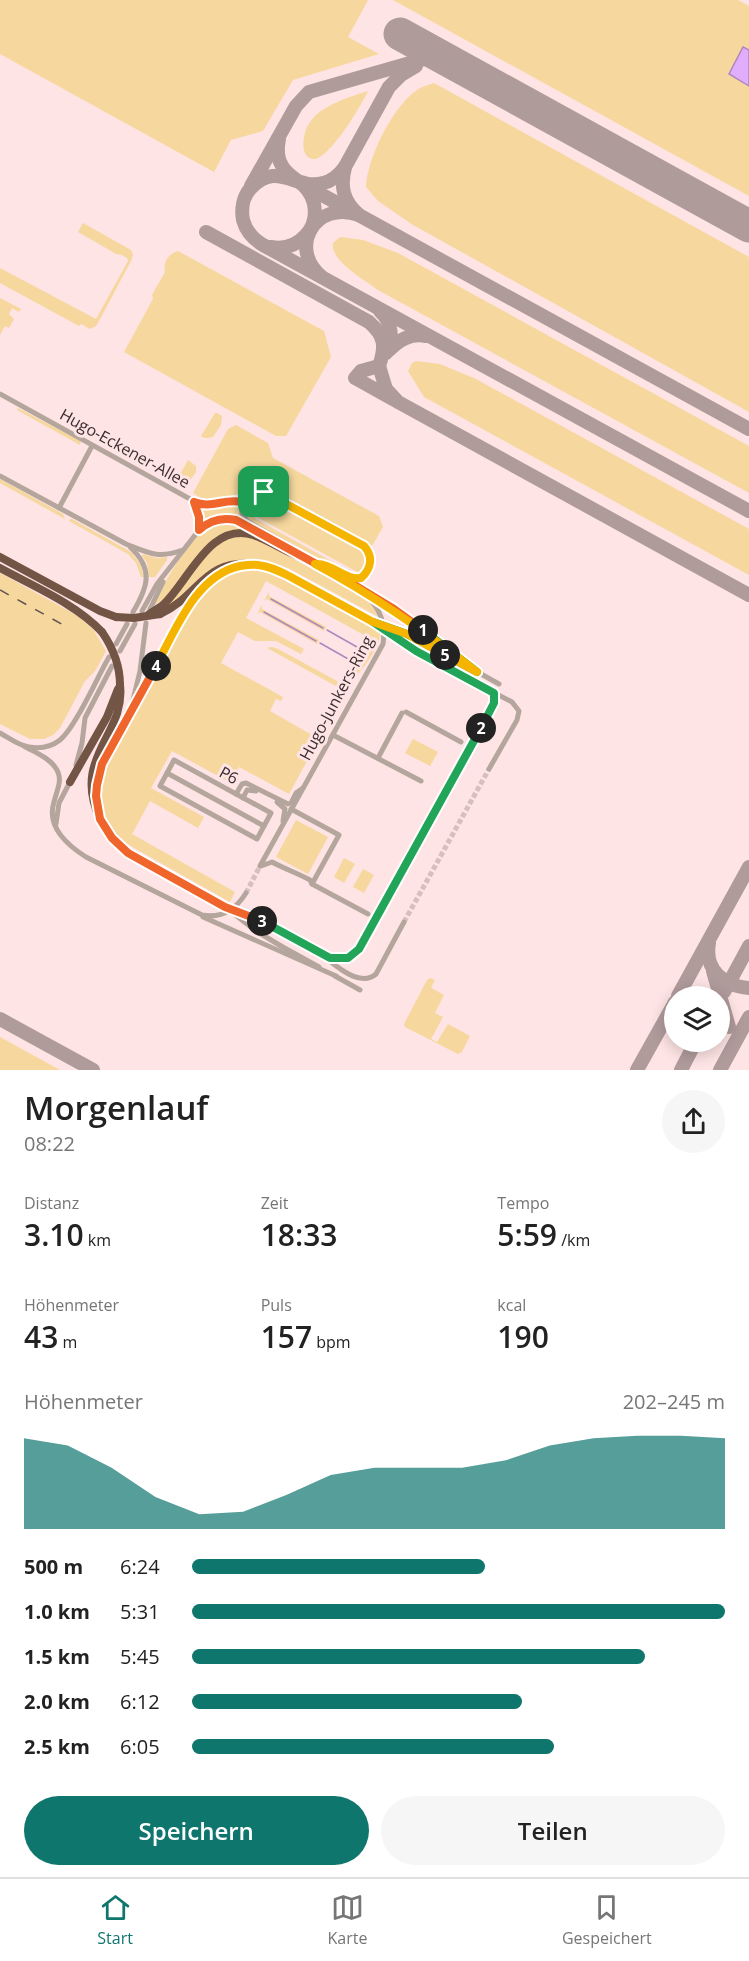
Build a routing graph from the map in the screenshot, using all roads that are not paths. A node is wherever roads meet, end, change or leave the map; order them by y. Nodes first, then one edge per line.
1 (0, 394) edge
2 (93, 446) junction
3 (0, 476) edge
4 (194, 502) junction
5 (241, 502) junction
6 (59, 508) junction
7 (199, 530) junction
8 (126, 544) junction
9 (184, 550) junction
10 (0, 557) edge
11 (178, 558) junction
12 (304, 558) junction
13 (256, 564) junction
14 (315, 564) junction
15 (0, 568) edge
16 (150, 609) dead end
17 (139, 618) junction
18 (373, 622) junction
19 (127, 624) dead end
20 (116, 644) dead end
21 (120, 651) dead end
22 (109, 657) dead end
23 (112, 666) dead end
24 (477, 672) junction
25 (499, 684) dead end
26 (120, 685) junction
27 (494, 693) junction
28 (125, 722) junction
29 (0, 733) edge
30 (333, 735) junction
31 (461, 742) dead end
32 (24, 746) junction
33 (378, 758) junction
34 (489, 769) tunnel mouth
35 (167, 773) junction
36 (421, 781) dead end
37 (70, 782) junction
38 (304, 787) junction
39 (236, 794) junction
40 (243, 798) junction
41 (291, 809) junction
42 (100, 819) junction
43 (55, 826) junction
44 (264, 826) junction
45 (282, 826) junction
46 (271, 846) junction
47 (272, 862) junction
48 (312, 884) junction
49 (246, 893) tunnel mouth
50 (225, 907) junction
51 (197, 914) junction
52 (368, 914) dead end
53 (404, 922) tunnel mouth
54 (328, 958) junction
55 (336, 976) junction
56 (360, 990) dead end

1 - 2 street, Hugo-Eckener-Allee
2 - 4 street, Hugo-Eckener-Allee
2 - 6 street
3 - 6 street
4 - 5 street, Hugo-Eckener-Allee
4 - 7 street
5 - 12 street
5 - 14 street, Hugo-Junkers-Ring
6 - 8 street
7 - 9 street
7 - 12 street, Hugo-Junkers-Ring
8 - 9 street
8 - 17 street
9 - 11 street
10 - 17 highway, bridge
11 - 16 street
11 - 17 street
12 - 14 street, Hugo-Junkers-Ring
12 - 17 highway, bridge
13 - 17 highway, bridge
13 - 18 street
13 - 28 street
14 - 24 street, Hugo-Junkers-Ring
14 - 30 street, Hugo-Junkers-Ring
15 - 26 highway, bridge
17 - 21 street
17 - 28 street
18 - 24 street, bridge
18 - 27 street, bridge
19 - 20 street
22 - 32 street
23 - 37 street
24 - 25 street
26 - 37 highway
26 - 42 highway
27 - 34 street
27 - 54 street
28 - 42 street
29 - 32 street
30 - 33 street
30 - 38 street, Hugo-Junkers-Ring
31 - 33 street
32 - 43 street
33 - 36 street
35 - 39 street, P6
35 - 44 street, P6
35 - 44 street
37 - 43 street
38 - 39 street
38 - 41 street, Hugo-Junkers-Ring
39 - 40 street, P6
40 - 44 street, P6
40 - 45 street
41 - 45 street, Hugo-Junkers-Ring
41 - 48 street
42 - 50 street
43 - 51 street
45 - 46 street, Hugo-Junkers-Ring
46 - 47 street
46 - 47 street, Hugo-Junkers-Ring
47 - 48 street
48 - 52 street
49 - 51 street
50 - 54 street, bridge
50 - 55 street, bridge
51 - 55 street
53 - 54 street
55 - 56 street

